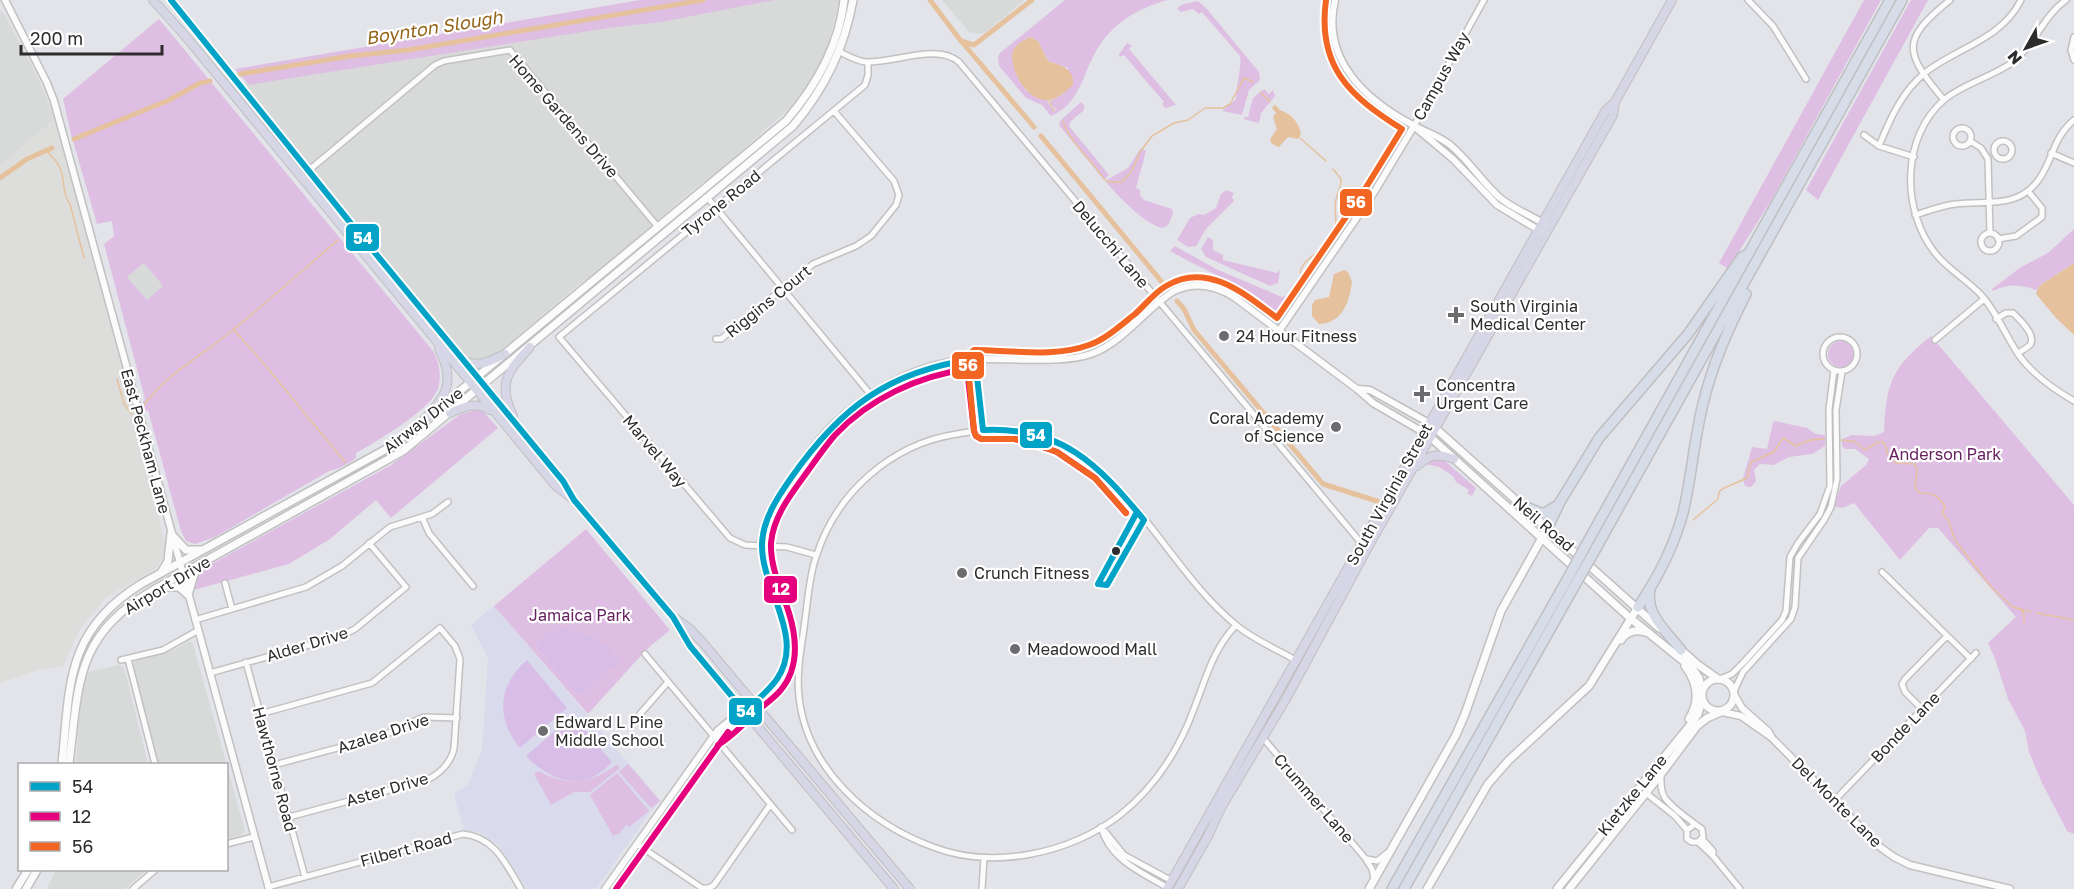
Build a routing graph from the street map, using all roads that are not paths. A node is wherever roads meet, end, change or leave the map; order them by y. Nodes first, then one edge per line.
1 (4, 0) edge
2 (153, 0) edge
3 (171, 0) edge
4 (852, 0) edge
5 (1335, 0) edge
6 (1484, 0) edge
7 (1672, 0) edge
8 (1748, 0) edge
9 (1890, 0) edge
10 (1902, 0) edge
11 (1950, 0) edge
12 (2021, 0) edge
13 (2066, 0) edge
14 (844, 2) edge
15 (2074, 37) edge
16 (840, 52) junction
17 (2074, 60) edge
18 (868, 62) junction
19 (1923, 75) junction
20 (1806, 79) dead end
21 (1944, 100) junction
22 (246, 110) junction
23 (834, 111) junction
24 (2074, 120) edge
25 (1414, 126) junction
26 (1864, 135) dead end
27 (1970, 141) dead end
28 (1879, 146) junction
29 (1995, 153) dead end
30 (2051, 153) junction
31 (745, 155) junction
32 (1987, 156) junction
33 (1914, 157) junction
34 (2074, 163) edge
35 (308, 171) junction
36 (2028, 191) junction
37 (707, 197) junction
38 (1989, 203) junction
39 (716, 208) junction
40 (1915, 215) junction
41 (658, 227) junction
42 (1543, 229) junction
43 (1990, 233) junction
44 (1998, 239) junction
45 (1754, 256) junction
46 (783, 289) junction
47 (1984, 299) junction
48 (1160, 302) junction
49 (1996, 319) junction
50 (1279, 332) junction
51 (560, 336) joint
52 (433, 338) junction
53 (716, 339) dead end
54 (1935, 340) dead end
55 (530, 347) junction
56 (2018, 353) junction
57 (505, 354) junction
58 (975, 359) junction
59 (462, 360) junction
60 (1834, 370) junction
61 (1842, 371) junction
62 (474, 380) junction
63 (480, 388) junction
64 (1358, 389) junction
65 (871, 395) junction
66 (2074, 400) edge
67 (450, 413) junction
68 (496, 414) junction
69 (421, 423) junction
70 (1429, 423) junction
71 (519, 428) junction
72 (1436, 428) junction
73 (983, 430) junction
74 (1424, 432) junction
75 (1431, 438) junction
76 (1454, 459) junction
77 (1412, 471) junction
78 (574, 500) junction
79 (448, 502) dead end
80 (1560, 502) junction
81 (1524, 506) junction
82 (422, 517) junction
83 (1548, 527) junction
84 (171, 533) junction
85 (1542, 538) junction
86 (369, 543) junction
87 (762, 545) junction
88 (1364, 546) junction
89 (1590, 548) junction
90 (206, 549) junction
91 (816, 555) junction
92 (212, 557) junction
93 (179, 563) junction
94 (1882, 572) dead end
95 (182, 574) junction
96 (157, 575) junction
97 (225, 583) dead end
98 (473, 586) dead end
99 (1651, 586) junction
100 (155, 589) junction
101 (188, 595) junction
102 (1638, 608) junction
103 (232, 609) junction
104 (673, 617) junction
105 (1630, 618) junction
106 (195, 620) junction
107 (1236, 625) junction
108 (197, 630) junction
109 (1648, 632) junction
110 (1947, 636) junction
111 (1976, 653) dead end
112 (645, 654) dead end
113 (1681, 655) junction
114 (1608, 656) junction
115 (128, 659) junction
116 (1971, 659) junction
117 (121, 660) dead end
118 (1296, 660) junction
119 (246, 662) junction
120 (1304, 665) junction
121 (210, 673) junction
122 (1719, 679) junction
123 (668, 682) junction
124 (1702, 691) junction
125 (1735, 693) junction
126 (1702, 700) junction
127 (753, 703) junction
128 (1922, 709) junction
129 (744, 711) junction
130 (1721, 712) junction
131 (260, 714) junction
132 (640, 714) dead end
133 (457, 718) junction
134 (1682, 734) junction
135 (714, 737) junction
136 (1771, 737) junction
137 (1263, 738) junction
138 (62, 763) edge
139 (69, 763) edge
140 (154, 763) edge
141 (274, 765) junction
142 (1661, 774) junction
143 (1646, 793) junction
144 (1834, 801) junction
145 (770, 805) junction
146 (289, 817) junction
147 (1694, 825) junction
148 (1101, 827) junction
149 (792, 830) dead end
150 (1687, 830) junction
151 (254, 837) junction
152 (1700, 840) junction
153 (228, 844) edge
154 (637, 844) junction
155 (1390, 850) junction
156 (984, 858) junction
157 (1365, 858) junction
158 (27, 871) edge
159 (36, 871) edge
160 (154, 871) edge
161 (305, 877) junction
162 (1373, 880) junction
163 (1175, 887) edge
164 (268, 888) edge
165 (16, 889) edge
166 (26, 889) edge
167 (133, 889) edge
168 (520, 889) edge
169 (605, 889) edge
170 (894, 889) edge
171 (910, 889) edge
172 (982, 889) edge
173 (1369, 889) edge
174 (1392, 889) edge
175 (1404, 889) edge
176 (1427, 889) edge
177 (1557, 889) edge
178 (1569, 889) edge
179 (1740, 889) edge
180 (2010, 889) edge

1 - 84 street, East Peckham Lane
2 - 22 main road
3 - 35 main road
4 - 16 main road, Airway Drive
5 - 25 street
6 - 25 street, Campus Way
7 - 42 main road, South Virginia Street
8 - 20 street
9 - 45 highway
10 - 45 highway
11 - 19 street
12 - 19 street
13 - 21 street
14 - 16 main road
14 - 31 main road, Airway Drive
15 - 17 street
16 - 18 street
16 - 37 main road, Airway Drive
18 - 23 street, Tyrone Road
18 - 48 street, Delucchi Lane
19 - 21 street
19 - 28 street
21 - 33 street
22 - 35 main road
22 - 52 main road
23 - 39 street, Tyrone Road
23 - 46 street, Riggins Court
24 - 30 street
25 - 42 street
25 - 50 street, Campus Way
26 - 28 street
27 - 32 street
28 - 33 street
29 - 32 street
30 - 34 street
30 - 36 street
31 - 37 main road
31 - 41 main road, Airway Drive
32 - 38 street
33 - 40 street
35 - 41 street, Home Gardens Drive
35 - 59 main road
36 - 38 street
36 - 44 street
37 - 39 street
37 - 41 main road
37 - 55 main road, Airway Drive
38 - 40 street
38 - 43 street
39 - 46 street
39 - 51 street, Tyrone Road
40 - 47 street
41 - 57 main road, Airway Drive
42 - 70 main road, South Virginia Street
42 - 72 main road, South Virginia Street
43 - 44 street
43 - 44 street
45 - 80 highway
45 - 89 highway
45 - 99 highway
46 - 53 street, Riggins Court
46 - 65 street
47 - 49 street
47 - 54 street
48 - 50 street, Neil Road
48 - 58 street, Neil Road
48 - 88 street, Delucchi Lane
49 - 56 street
49 - 56 street
50 - 64 street, Neil Road
51 - 87 street, Marvel Way
52 - 62 main road
52 - 69 main road
55 - 63 main road, Airway Drive
55 - 71 main road
56 - 66 street
57 - 59 main road
57 - 62 main road, Airway Drive
58 - 65 street, Neil Road
58 - 73 street
59 - 62 main road
60 - 61 street
60 - 61 street
60 - 122 street
61 - 125 street
62 - 63 main road
62 - 69 main road, Airway Drive
63 - 67 main road, Airway Drive
63 - 68 main road
63 - 71 main road
64 - 70 street, Neil Road
64 - 74 street, Neil Road
65 - 87 street, Neil Road
67 - 68 main road
67 - 92 main road, Airway Drive
68 - 78 main road
69 - 90 main road, Airway Drive
70 - 72 main road, Neil Road
70 - 74 main road, South Virginia Street
71 - 78 main road
72 - 75 main road, South Virginia Street
72 - 81 main road, Neil Road
73 - 91 street
73 - 107 street
74 - 75 main road, Neil Road
74 - 88 main road, South Virginia Street
75 - 76 main road, Neil Road
75 - 77 main road, South Virginia Street
76 - 77 main road
76 - 85 main road, Neil Road
77 - 88 main road, South Virginia Street
78 - 104 main road
79 - 82 street
80 - 81 highway
80 - 83 highway
81 - 83 main road, Neil Road
82 - 86 street
82 - 98 street
83 - 85 main road
83 - 102 main road, Neil Road
84 - 90 main road
84 - 93 street, East Peckham Lane
84 - 96 main road
85 - 105 main road, Neil Road
85 - 155 main road
86 - 103 street
86 - 119 street, Alder Drive
87 - 91 street, Marvel Way
87 - 127 street, Neil Road
88 - 118 main road, South Virginia Street
88 - 120 main road, South Virginia Street
89 - 174 highway, bridge
89 - 175 highway, bridge
90 - 93 main road, Airway Drive
91 - 156 street
92 - 95 main road, Airport Drive
92 - 101 main road
93 - 95 street, East Peckham Lane
93 - 96 main road, Airway Drive
94 - 110 street
95 - 100 main road, Airport Drive
95 - 101 street, East Peckham Lane
96 - 138 main road, Airway Drive
97 - 103 street
99 - 102 highway
99 - 113 highway
100 - 101 main road
100 - 139 main road, Airport Drive
101 - 106 street, East Peckham Lane
102 - 105 main road
102 - 113 main road, Neil Road
103 - 106 street
104 - 127 main road
104 - 129 main road
105 - 109 main road, Neil Road
105 - 114 main road
106 - 108 street, East Peckham Lane
107 - 118 street
107 - 148 street
108 - 115 street
108 - 121 street, East Peckham Lane
109 - 113 main road, Neil Road
109 - 114 main road
110 - 116 street
110 - 128 street
111 - 116 street, Bonde Lane
112 - 123 street
113 - 122 main road, Neil Road
113 - 124 main road, Neil Road
113 - 134 main road
114 - 176 main road
115 - 117 street
115 - 140 street
116 - 128 street, Bonde Lane
118 - 120 street
118 - 163 main road, South Virginia Street
119 - 121 street, Alder Drive
119 - 131 street, Hawthorne Road
120 - 137 main road, South Virginia Street
121 - 151 street, East Peckham Lane
122 - 124 main road
122 - 125 main road
123 - 132 street
123 - 135 street
124 - 126 main road
125 - 130 main road
125 - 136 street, Del Monte Lane
126 - 130 main road
126 - 134 main road, Kietzke Lane
127 - 129 street, Neil Road
127 - 171 main road
128 - 144 street, Bonde Lane
129 - 135 street, Neil Road
129 - 170 main road
130 - 136 street, Del Monte Lane
130 - 142 main road, Kietzke Lane
131 - 133 street, Aster Drive
131 - 141 street, Hawthorne Road
133 - 141 street, Azalea Drive
133 - 146 street, Aster Drive
134 - 177 main road, Kietzke Lane
135 - 145 street
135 - 154 street, Neil Road
136 - 144 street, Del Monte Lane
137 - 157 street, Crummer Lane
137 - 163 main road, South Virginia Street
141 - 146 street, Hawthorne Road
142 - 143 main road, Kietzke Lane
142 - 147 street
143 - 150 street
143 - 178 main road, Kietzke Lane
144 - 180 street, Del Monte Lane
145 - 149 street
145 - 154 street
146 - 161 street, Hawthorne Road
147 - 150 street
147 - 152 street
148 - 156 street
148 - 163 street
150 - 152 street
151 - 153 street
151 - 164 street, East Peckham Lane
152 - 179 street
154 - 169 street, Neil Road
155 - 157 street, Crummer Lane
155 - 162 main road
156 - 172 street
157 - 162 street, Crummer Lane
158 - 165 main road
159 - 166 main road
160 - 167 street
161 - 164 street, Filbert Road
161 - 168 street, Filbert Road
162 - 173 main road

